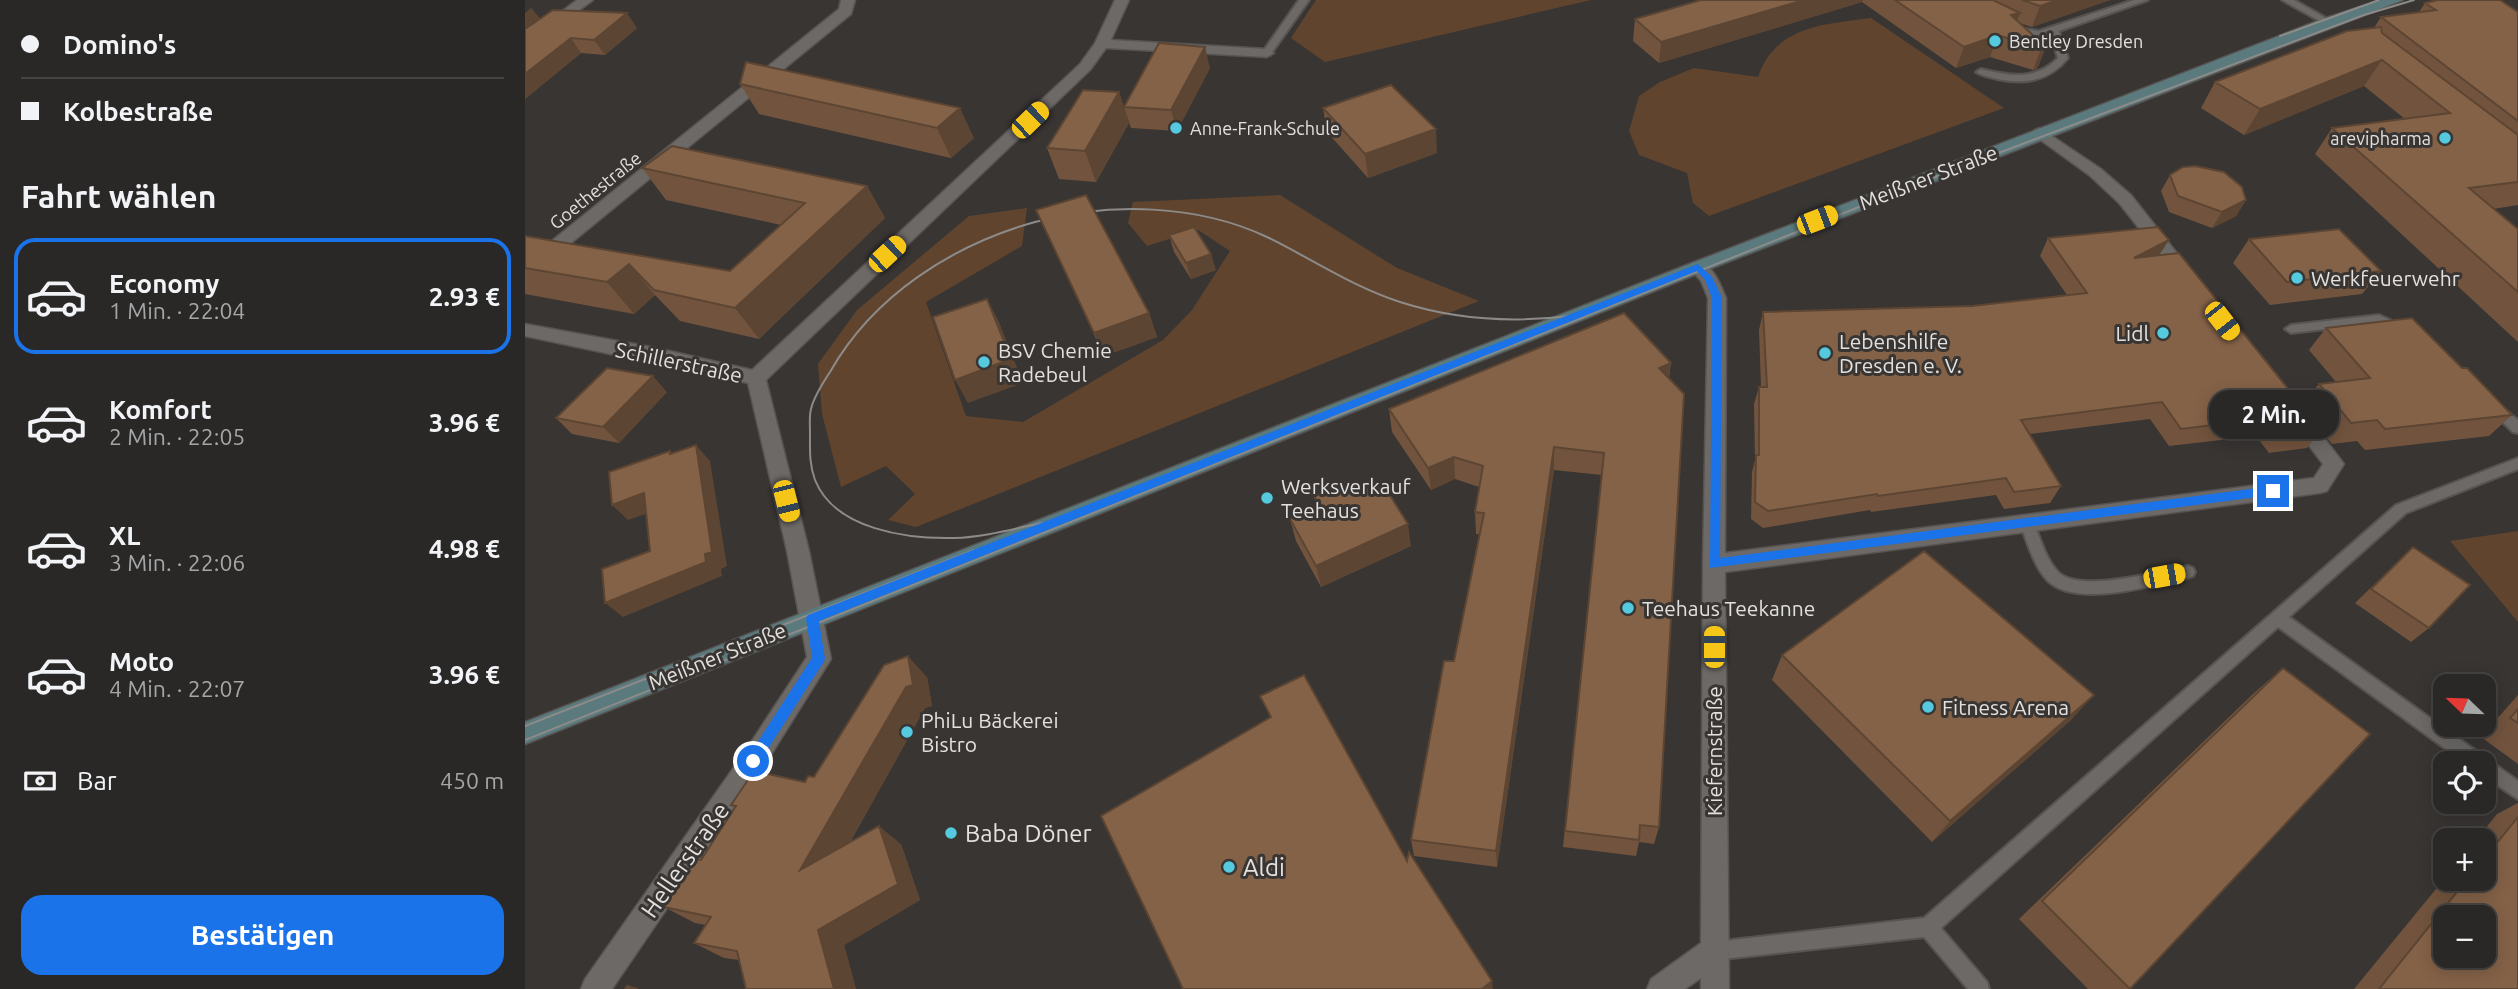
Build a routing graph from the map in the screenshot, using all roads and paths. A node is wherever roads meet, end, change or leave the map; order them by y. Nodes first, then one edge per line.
1 (586, 0) edge
2 (848, 0) edge
3 (1122, 0) edge
4 (1304, 0) edge
5 (2143, 0) edge
6 (2287, 0) edge
7 (2396, 0) edge
8 (2328, 22) junction
9 (2009, 26) edge
10 (2054, 30) junction
11 (1102, 44) junction
12 (525, 46) edge
13 (1267, 53) joint
14 (1981, 72) dead end
15 (2040, 132) junction
16 (535, 244) edge
17 (554, 248) junction
18 (582, 253) edge
19 (1698, 267) junction
20 (2200, 294) edge
21 (2291, 329) dead end
22 (525, 330) edge
23 (2417, 337) edge
24 (756, 378) junction
25 (2284, 400) edge
26 (2488, 401) edge
27 (2518, 428) edge
28 (2518, 463) edge
29 (2027, 523) junction
30 (1714, 564) junction
31 (2188, 572) dead end
32 (812, 618) junction
33 (2278, 618) junction
34 (525, 733) edge
35 (2462, 751) edge
36 (2496, 775) edge
37 (2518, 791) edge
38 (1928, 927) junction
39 (1713, 951) junction
40 (595, 989) edge
41 (1661, 989) edge
42 (1715, 989) edge
43 (1980, 989) edge

1 - 12 street
2 - 17 street, Goethestraße
3 - 11 street
4 - 13 lane
5 - 10 lane
6 - 8 lane
7 - 8 main road, Meißner Straße
8 - 15 main road, Meißner Straße
9 - 10 lane
10 - 14 lane
11 - 13 street
11 - 24 street
15 - 19 main road, Meißner Straße
15 - 20 street
16 - 17 street
17 - 18 street
19 - 30 street, Kiefernstraße
19 - 32 main road, Meißner Straße
21 - 23 lane
22 - 24 street, Schillerstraße
24 - 32 street, Schillerstraße
25 - 29 street
26 - 27 lane
28 - 33 lane
29 - 30 street
29 - 31 lane
30 - 39 street, Kiefernstraße
32 - 34 main road, Meißner Straße
32 - 40 street, Hellerstraße
33 - 35 lane
33 - 38 lane
36 - 37 lane
38 - 39 lane
38 - 43 lane
39 - 41 street
39 - 42 street, Kiefernstraße

